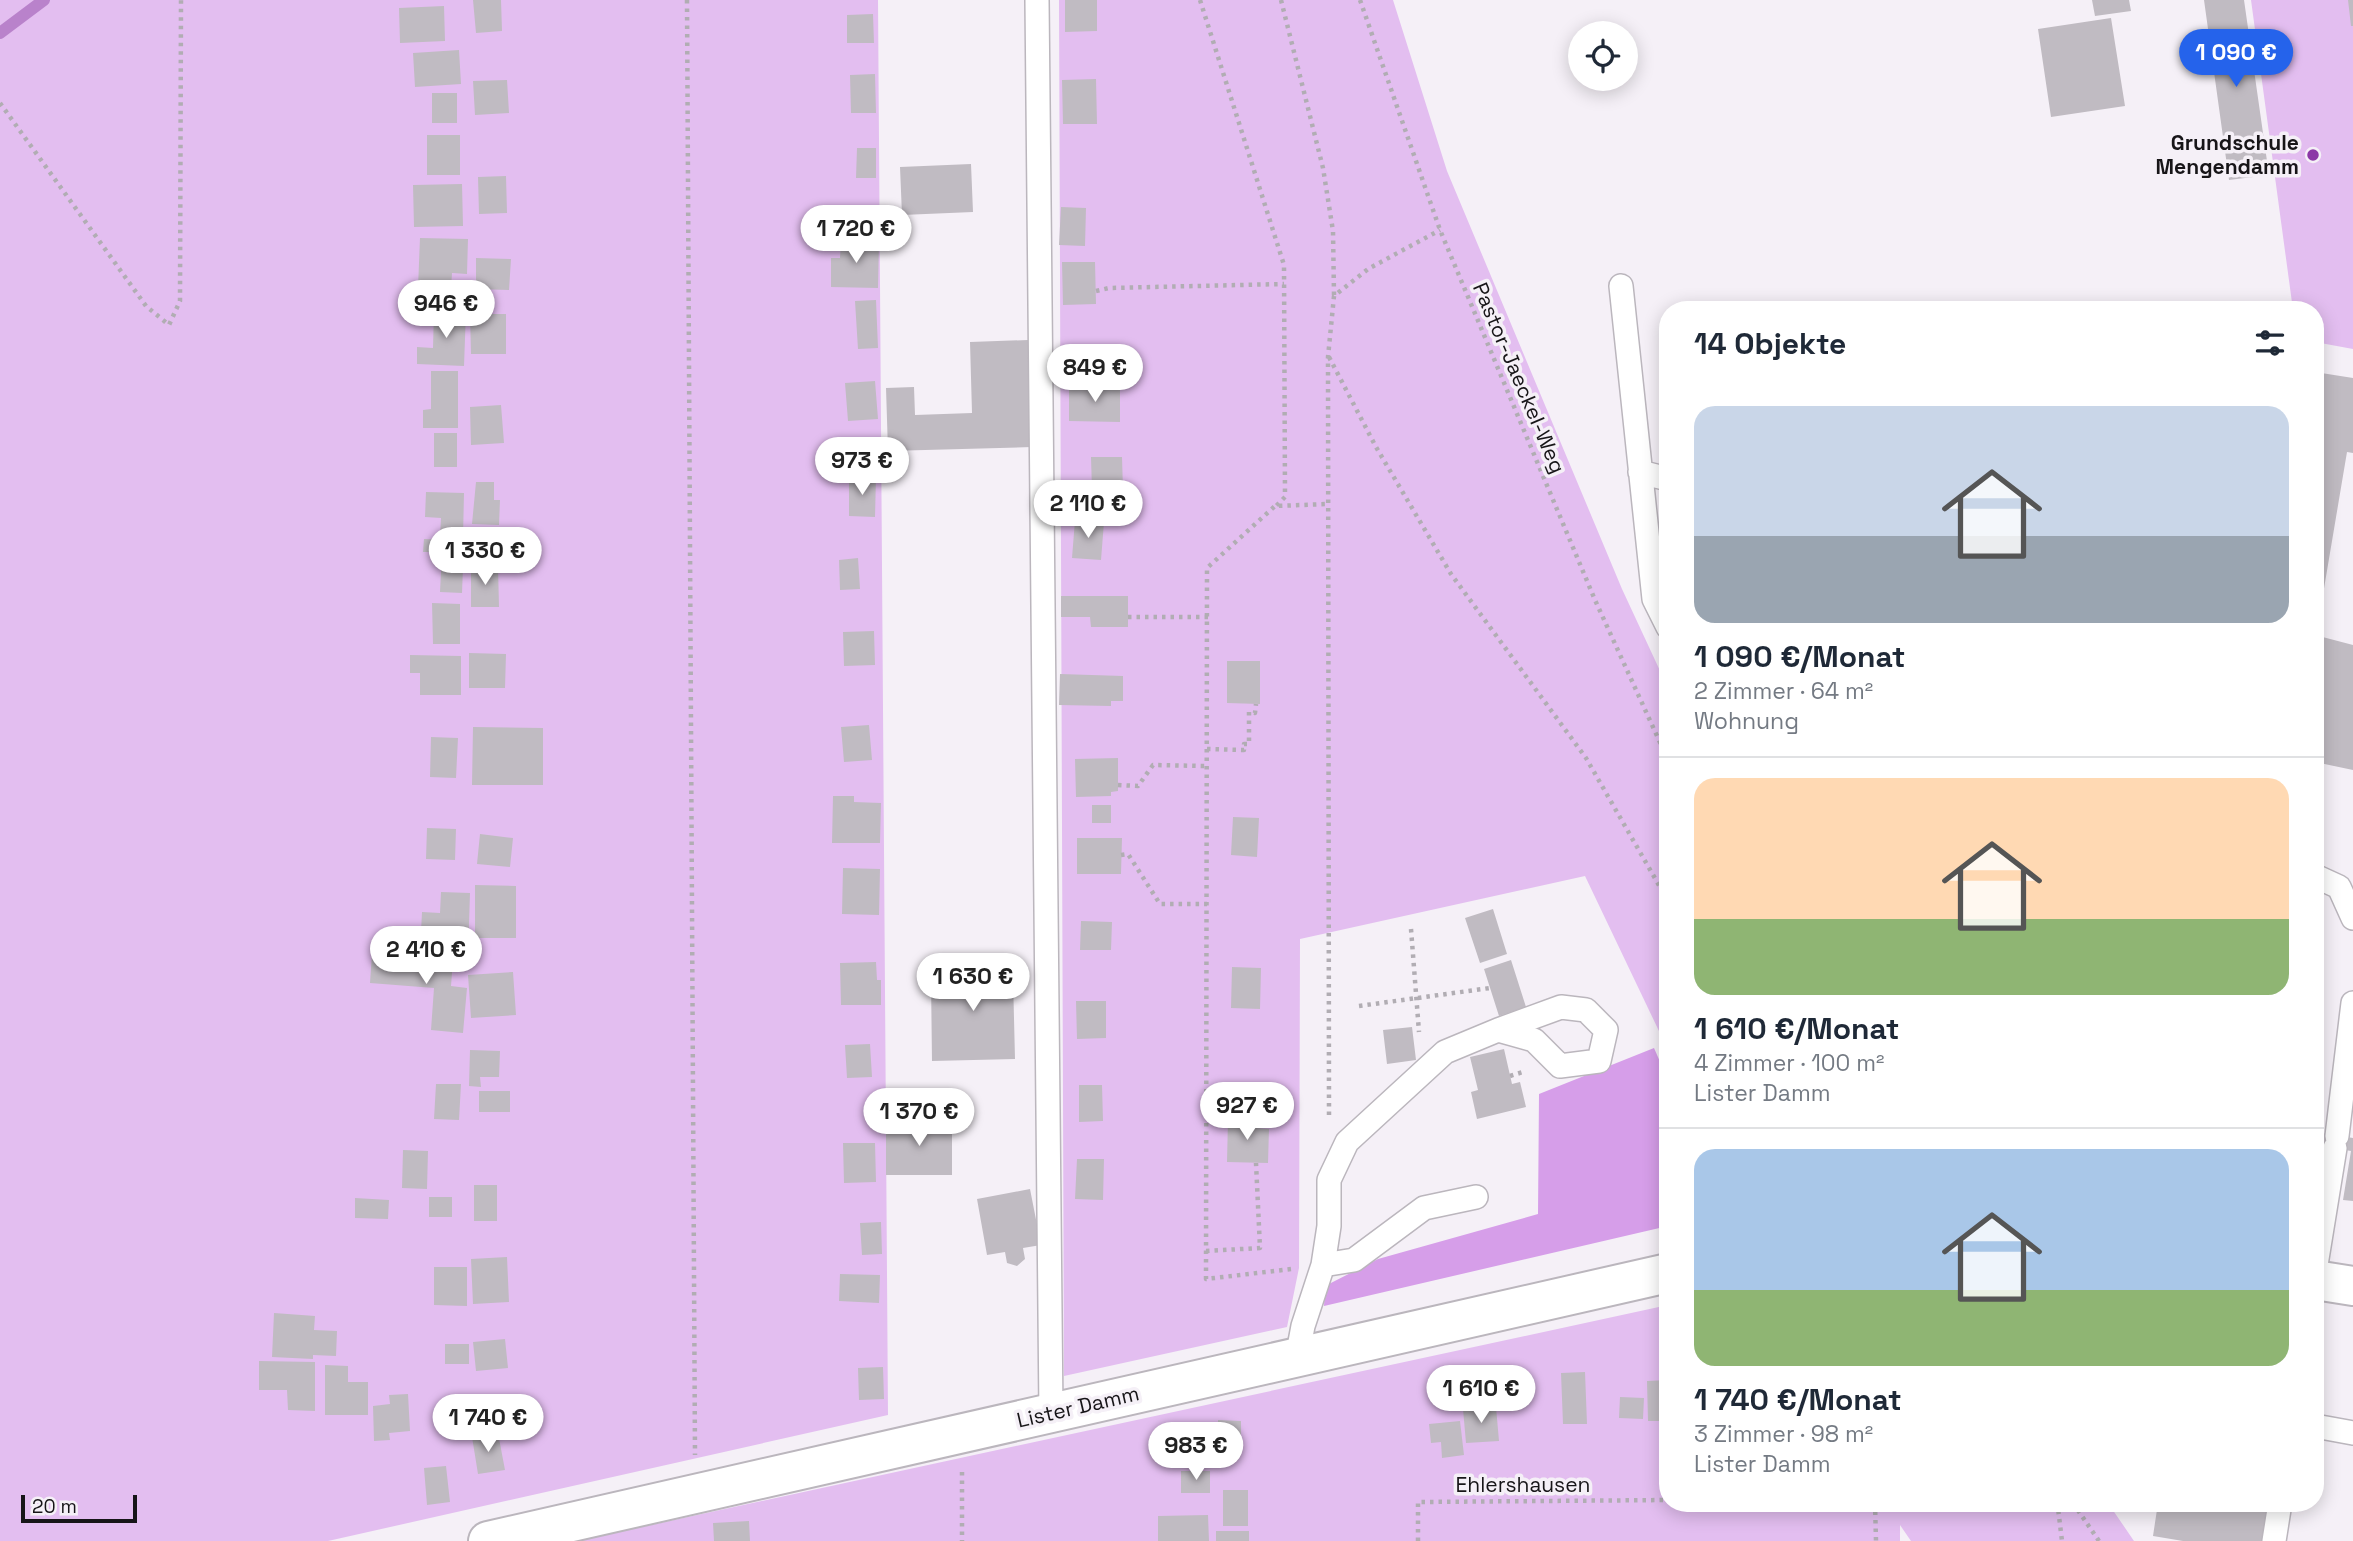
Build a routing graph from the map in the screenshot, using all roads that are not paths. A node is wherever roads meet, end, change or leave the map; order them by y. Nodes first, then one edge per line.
1 (1037, 0) edge
2 (1620, 286) dead end
3 (1640, 472) junction
4 (1659, 477) edge
5 (1659, 609) edge
6 (2324, 880) edge
7 (2353, 918) edge
8 (2353, 1003) edge
9 (1498, 1030) dead end
10 (1476, 1197) dead end
11 (2324, 1216) edge
12 (1323, 1265) junction
13 (1659, 1275) edge
14 (2324, 1281) edge
15 (2353, 1286) edge
16 (1297, 1358) junction
17 (1051, 1413) junction
18 (2324, 1428) edge
19 (2353, 1433) edge
20 (2279, 1512) edge
21 (488, 1541) edge
22 (2274, 1541) edge

1 - 17 lane
2 - 3 lane
3 - 4 lane
3 - 5 lane
6 - 7 lane
8 - 11 lane
9 - 12 lane
10 - 12 lane
12 - 16 lane
13 - 16 street, Lister Damm
14 - 15 street
16 - 17 street, Lister Damm
17 - 21 street, Lister Damm
18 - 19 lane
20 - 22 lane

